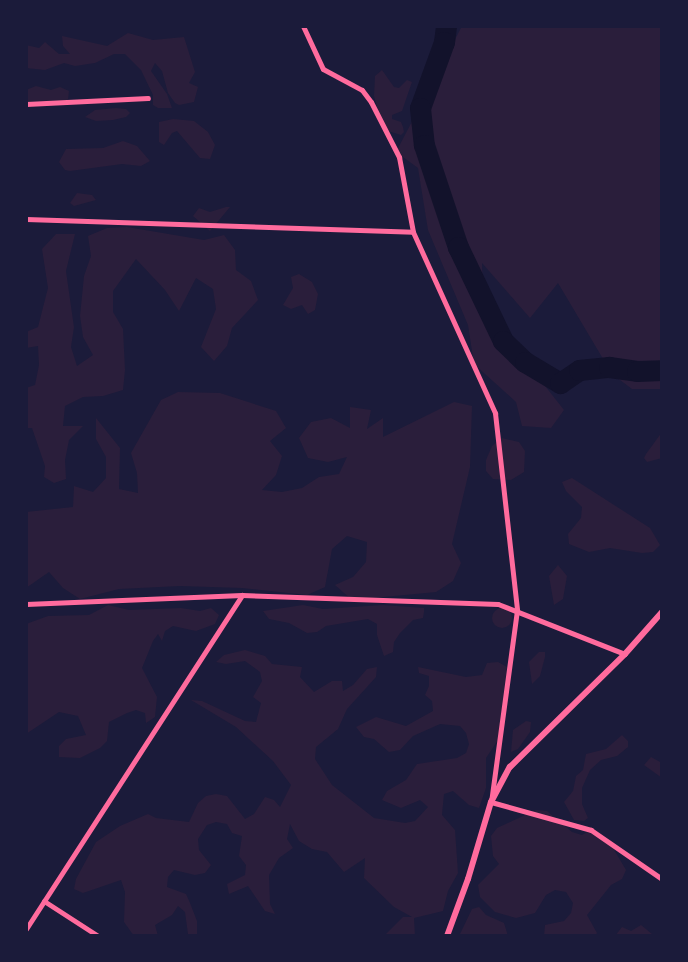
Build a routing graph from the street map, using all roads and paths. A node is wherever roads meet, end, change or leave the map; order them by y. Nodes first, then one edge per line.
1 (303, 26) edge
2 (148, 97) dead end
3 (26, 104) edge
4 (26, 219) edge
5 (413, 232) junction
6 (242, 595) junction
7 (26, 604) edge
8 (517, 610) junction
9 (662, 612) edge
10 (625, 654) junction
11 (491, 802) junction
12 (662, 879) edge
13 (44, 901) junction
14 (26, 929) edge
15 (98, 936) edge
16 (447, 936) edge

1 - 5 street
2 - 3 street
4 - 5 street
5 - 8 street
6 - 7 street
6 - 8 street
6 - 13 street
8 - 10 street
8 - 11 street
9 - 10 street
10 - 11 street
11 - 12 street
11 - 16 street
13 - 14 street
13 - 15 street

